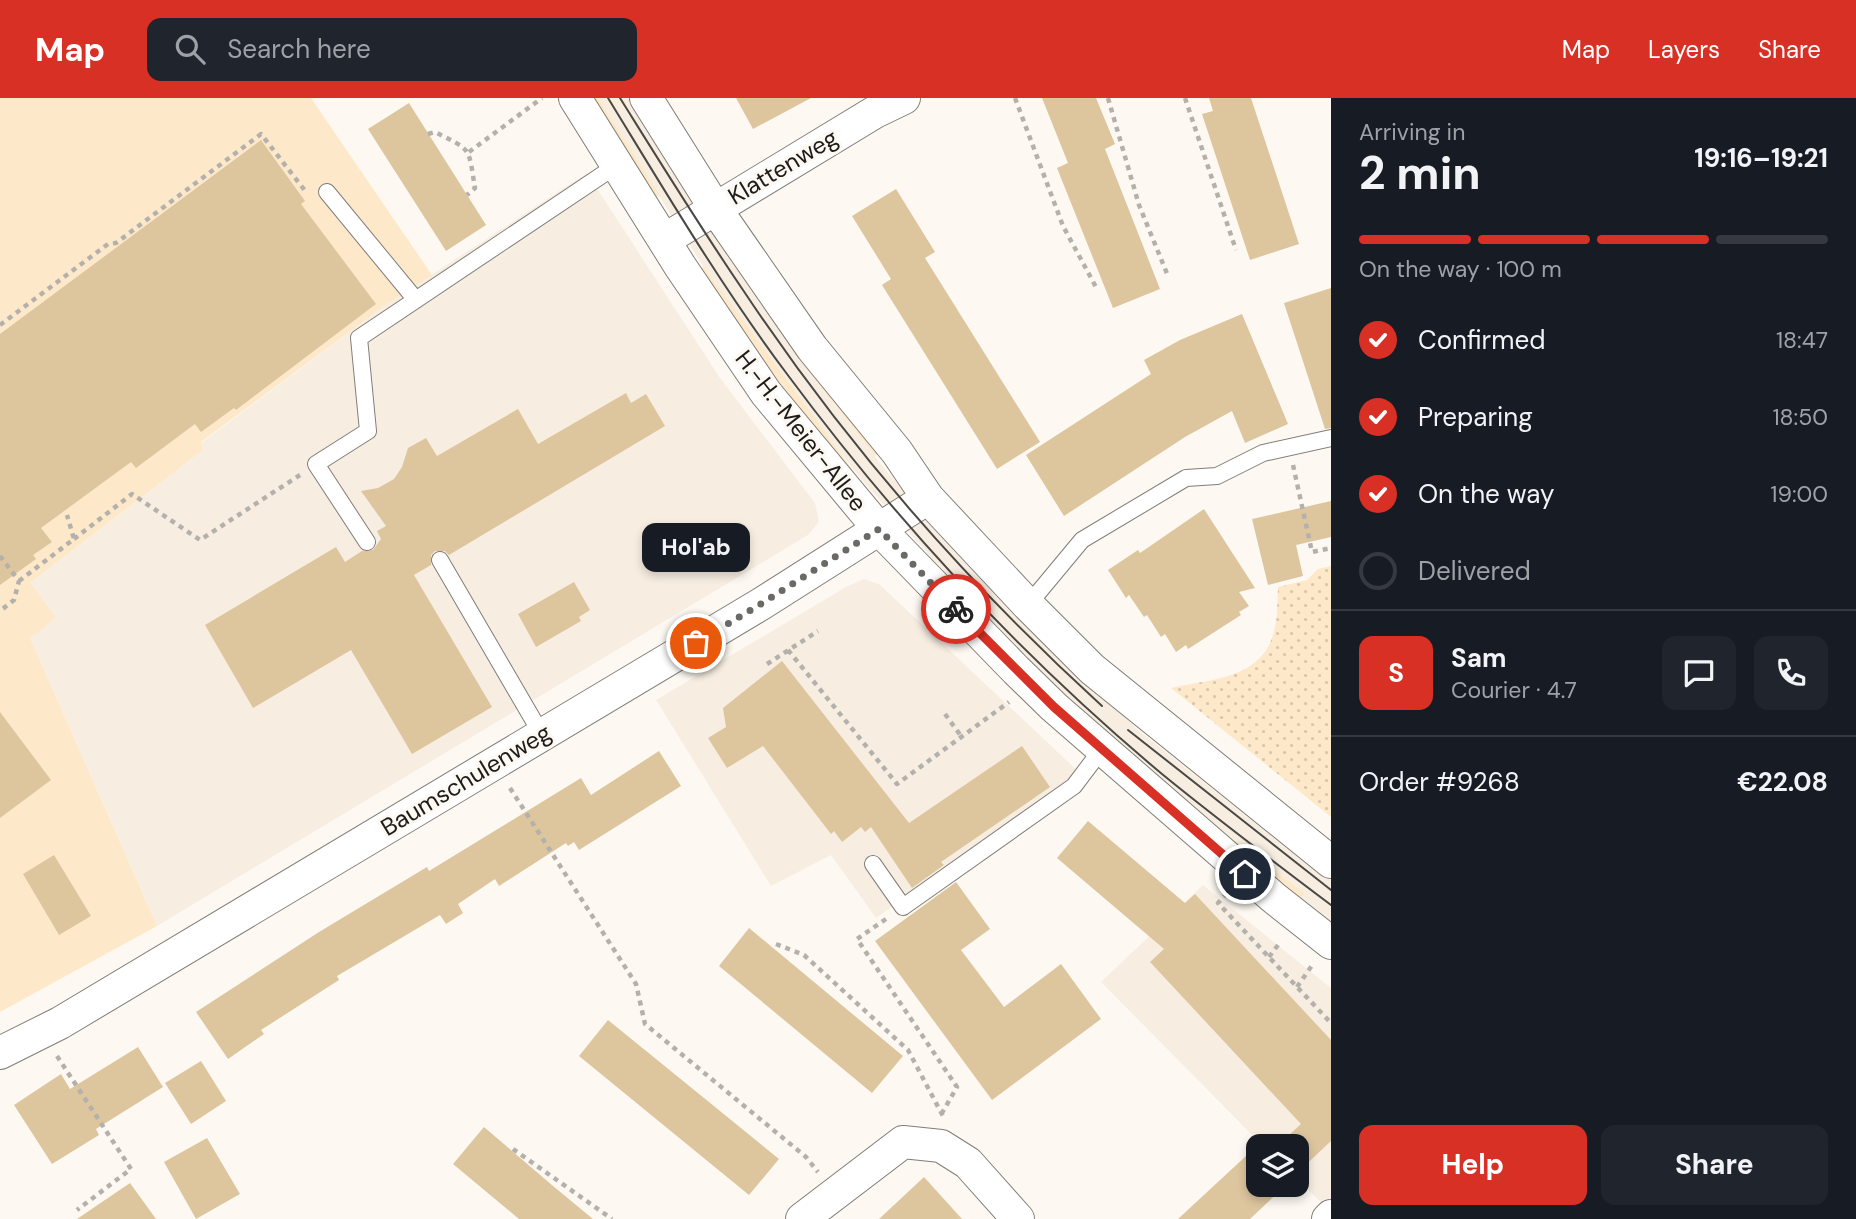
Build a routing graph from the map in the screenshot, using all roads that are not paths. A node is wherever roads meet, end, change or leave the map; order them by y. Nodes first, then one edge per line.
1 (575, 98) edge
2 (646, 98) edge
3 (904, 98) edge
4 (617, 165) junction
5 (327, 192) dead end
6 (715, 208) junction
7 (664, 240) junction
8 (416, 300) junction
9 (1331, 438) edge
10 (928, 498) junction
11 (879, 529) junction
12 (367, 542) dead end
13 (440, 560) dead end
14 (1028, 605) junction
15 (542, 735) junction
16 (1102, 749) junction
17 (1331, 862) edge
18 (873, 864) dead end
19 (1331, 943) edge
20 (0, 1054) edge
21 (802, 1219) edge
22 (1018, 1219) edge

1 - 4 street, H.-H.-Meier-Allee
2 - 6 street
3 - 6 street, Klattenweg
4 - 7 street, H.-H.-Meier-Allee
4 - 8 lane
5 - 8 lane
6 - 7 street, Klattenweg
6 - 10 street
7 - 11 street, H.-H.-Meier-Allee
8 - 12 lane
9 - 14 lane
10 - 11 street, Baumschulenweg
10 - 14 street
11 - 15 street, Baumschulenweg
11 - 16 street, H.-H.-Meier-Allee
13 - 15 lane
14 - 17 street
15 - 20 street, Baumschulenweg
16 - 18 lane
16 - 19 street, H.-H.-Meier-Allee
21 - 22 street

